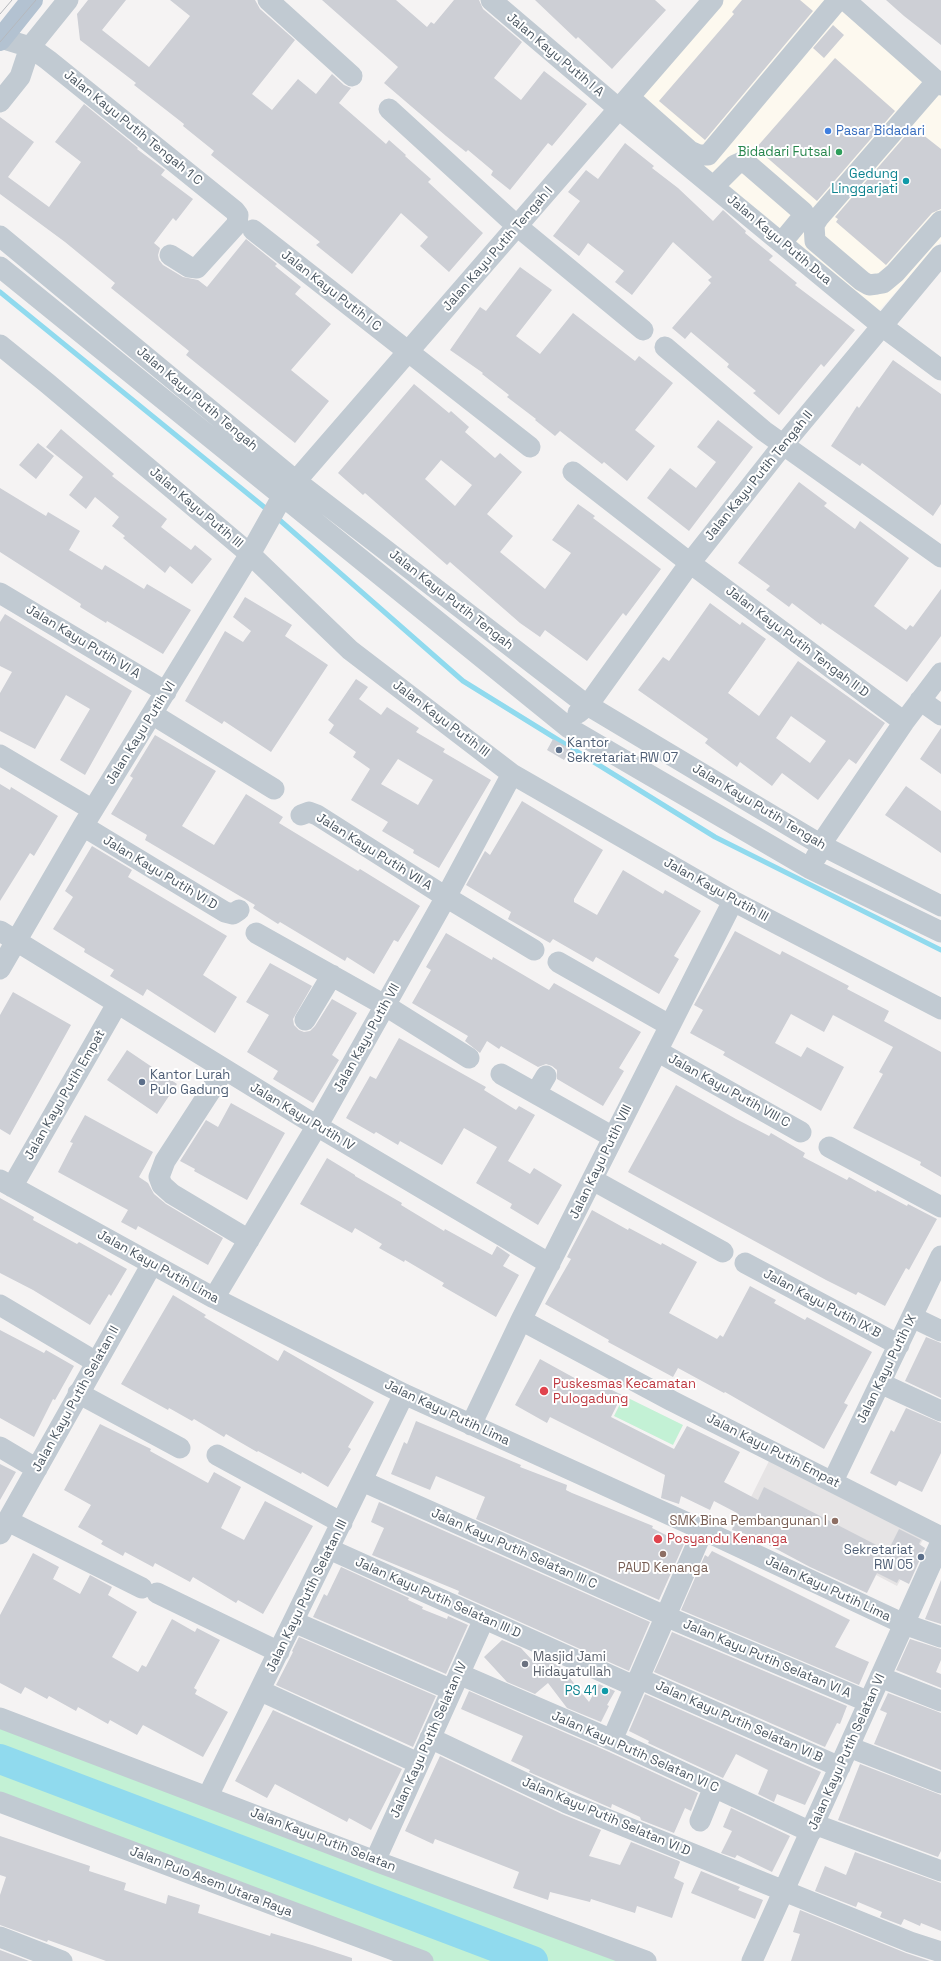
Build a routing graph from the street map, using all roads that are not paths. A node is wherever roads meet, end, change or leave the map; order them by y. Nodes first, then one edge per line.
1 (32, 0) edge
2 (68, 0) edge
3 (268, 0) edge
4 (491, 0) edge
5 (713, 0) edge
6 (838, 0) edge
7 (845, 0) edge
8 (1, 39) edge
9 (30, 47) junction
10 (352, 76) dead end
11 (939, 83) edge
12 (0, 102) edge
13 (624, 103) junction
14 (389, 109) dead end
15 (714, 186) junction
16 (941, 221) edge
17 (516, 226) junction
18 (253, 230) dead end
19 (0, 236) edge
20 (816, 241) junction
21 (789, 248) junction
22 (170, 255) dead end
23 (941, 255) edge
24 (0, 267) edge
25 (882, 326) junction
26 (643, 330) dead end
27 (0, 345) edge
28 (665, 347) dead end
29 (409, 352) junction
30 (941, 370) edge
31 (783, 445) junction
32 (530, 447) dead end
33 (573, 472) dead end
34 (296, 481) junction
35 (279, 503) junction
36 (253, 549) junction
37 (941, 557) edge
38 (690, 563) junction
39 (0, 593) edge
40 (941, 673) edge
41 (166, 692) junction
42 (920, 700) junction
43 (588, 705) junction
44 (152, 714) junction
45 (941, 714) edge
46 (904, 722) junction
47 (573, 730) junction
48 (0, 754) edge
49 (512, 774) junction
50 (274, 789) dead end
51 (301, 815) dead end
52 (88, 818) junction
53 (822, 843) junction
54 (806, 866) junction
55 (446, 897) junction
56 (733, 901) junction
57 (941, 906) edge
58 (239, 910) dead end
59 (941, 932) edge
60 (256, 933) dead end
61 (8, 936) edge
62 (534, 950) dead end
63 (558, 962) dead end
64 (0, 969) edge
65 (332, 975) junction
66 (117, 1004) junction
67 (386, 1006) junction
68 (941, 1009) edge
69 (305, 1020) dead end
70 (669, 1026) junction
71 (657, 1050) junction
72 (469, 1058) dead end
73 (224, 1070) junction
74 (501, 1074) dead end
75 (317, 1126) junction
76 (801, 1132) dead end
77 (613, 1137) junction
78 (829, 1147) dead end
79 (593, 1180) junction
80 (6, 1184) edge
81 (941, 1207) edge
82 (249, 1240) junction
83 (723, 1252) dead end
84 (941, 1256) edge
85 (745, 1263) dead end
86 (152, 1264) junction
87 (550, 1264) junction
88 (214, 1298) junction
89 (0, 1305) edge
90 (912, 1318) junction
91 (521, 1320) junction
92 (941, 1330) edge
93 (899, 1345) junction
94 (96, 1362) junction
95 (880, 1383) junction
96 (78, 1393) junction
97 (404, 1394) junction
98 (941, 1411) edge
99 (471, 1425) junction
100 (0, 1447) edge
101 (180, 1448) dead end
102 (217, 1455) dead end
103 (37, 1469) junction
104 (832, 1481) junction
105 (362, 1482) junction
106 (342, 1523) junction
107 (4, 1528) edge
108 (704, 1530) junction
109 (941, 1537) edge
110 (941, 1542) edge
111 (329, 1549) junction
112 (665, 1616) junction
113 (484, 1619) junction
114 (294, 1622) junction
115 (904, 1624) junction
116 (941, 1638) edge
117 (279, 1652) junction
118 (880, 1677) junction
119 (455, 1682) junction
120 (636, 1682) junction
121 (261, 1691) junction
122 (941, 1701) edge
123 (869, 1702) junction
124 (0, 1718) edge
125 (430, 1738) junction
126 (612, 1740) junction
127 (849, 1747) junction
128 (418, 1764) junction
129 (840, 1767) junction
130 (941, 1783) edge
131 (714, 1787) junction
132 (208, 1796) junction
133 (0, 1802) edge
134 (700, 1821) dead end
135 (812, 1828) junction
136 (375, 1861) junction
137 (941, 1871) edge
138 (784, 1892) junction
139 (0, 1937) edge
140 (941, 1952) edge
141 (639, 1960) edge
142 (62, 1961) edge
143 (423, 1961) edge
144 (752, 1961) edge

1 - 8 main road
2 - 9 street
3 - 10 street
4 - 13 street, Jalan Kayu Putih I A
5 - 13 street, Jalan Kayu Putih Tengah I
6 - 13 street
7 - 11 street
8 - 9 street
9 - 12 street
9 - 22 street, Jalan Kayu Putih Tengah 1 C
11 - 20 street
13 - 15 street, Jalan Kayu Putih Dua
13 - 17 street, Jalan Kayu Putih Tengah I
14 - 17 street
15 - 21 street, Jalan Kayu Putih Dua
15 - 21 street
16 - 20 street
17 - 26 street
17 - 29 street, Jalan Kayu Putih Tengah I
18 - 29 street, Jalan Kayu Putih I C
19 - 34 street, Jalan Kayu Putih Tengah
20 - 21 street
21 - 25 street, Jalan Kayu Putih Dua
23 - 25 street, Jalan Kayu Putih Tengah II
24 - 35 street, Jalan Kayu Putih Tengah
25 - 30 street, Jalan Kayu Putih Dua
25 - 31 street, Jalan Kayu Putih Tengah II
27 - 36 street, Jalan Kayu Putih III
28 - 31 street
29 - 32 street, Jalan Kayu Putih I C
29 - 34 street, Jalan Kayu Putih Tengah I
31 - 37 street
31 - 38 street, Jalan Kayu Putih Tengah II
33 - 38 street, Jalan Kayu Putih Tengah II D
34 - 35 street, Jalan Kayu Putih Tengah I
34 - 43 street, Jalan Kayu Putih Tengah
35 - 36 street, Jalan Kayu Putih VI
35 - 47 street, Jalan Kayu Putih Tengah
36 - 41 street, Jalan Kayu Putih VI
36 - 49 street, Jalan Kayu Putih III
38 - 43 street, Jalan Kayu Putih Tengah II
38 - 46 street, Jalan Kayu Putih Tengah II D
39 - 41 street, Jalan Kayu Putih VI A
40 - 42 street
41 - 44 street, Jalan Kayu Putih VI
42 - 45 street
42 - 46 street
43 - 47 street, Jalan Kayu Putih Tengah II
43 - 53 street, Jalan Kayu Putih Tengah
44 - 50 street
44 - 52 street, Jalan Kayu Putih VI
46 - 53 street
47 - 54 street, Jalan Kayu Putih Tengah
48 - 52 street, Jalan Kayu Putih VI D
49 - 55 street, Jalan Kayu Putih VII
49 - 56 street, Jalan Kayu Putih III
51 - 55 street, Jalan Kayu Putih VII A
52 - 58 street, Jalan Kayu Putih VI D
52 - 61 street, Jalan Kayu Putih VI
53 - 54 street
53 - 57 street, Jalan Kayu Putih Tengah
54 - 59 street, Jalan Kayu Putih Tengah
55 - 62 street, Jalan Kayu Putih VII A
55 - 67 street, Jalan Kayu Putih VII
56 - 68 street, Jalan Kayu Putih III
56 - 70 street, Jalan Kayu Putih VIII
60 - 65 street
61 - 64 street, Jalan Kayu Putih VI
61 - 66 street, Jalan Kayu Putih IV
63 - 70 street
65 - 67 street
65 - 69 street
66 - 73 street, Jalan Kayu Putih IV
66 - 80 street, Jalan Kayu Putih Empat
67 - 72 street
67 - 75 street, Jalan Kayu Putih VII
70 - 71 street, Jalan Kayu Putih VIII
71 - 76 street, Jalan Kayu Putih VIII C
71 - 77 street, Jalan Kayu Putih VIII
73 - 75 street, Jalan Kayu Putih IV
73 - 82 street
74 - 77 street
75 - 82 street, Jalan Kayu Putih VII
75 - 87 street, Jalan Kayu Putih IV
77 - 79 street, Jalan Kayu Putih VIII
78 - 81 street
79 - 83 street
79 - 87 street, Jalan Kayu Putih VIII
80 - 86 street, Jalan Kayu Putih Lima
82 - 88 street, Jalan Kayu Putih VII
84 - 90 street, Jalan Kayu Putih IX
85 - 93 street, Jalan Kayu Putih IX B
86 - 88 street, Jalan Kayu Putih Lima
86 - 94 street, Jalan Kayu Putih Selatan II
87 - 91 street, Jalan Kayu Putih VIII
88 - 97 street, Jalan Kayu Putih Lima
89 - 94 street
90 - 92 street
90 - 93 street, Jalan Kayu Putih IX
91 - 99 street, Jalan Kayu Putih VIII
91 - 104 street, Jalan Kayu Putih Empat
93 - 95 street, Jalan Kayu Putih IX
94 - 96 street, Jalan Kayu Putih Selatan II
95 - 98 street
95 - 104 street, Jalan Kayu Putih IX
96 - 101 street
96 - 103 street, Jalan Kayu Putih Selatan II
97 - 99 street, Jalan Kayu Putih Lima
97 - 105 street, Jalan Kayu Putih Selatan III
99 - 108 street, Jalan Kayu Putih Lima
100 - 103 street
102 - 106 street
103 - 107 street, Jalan Kayu Putih Selatan II
104 - 109 street, Jalan Kayu Putih Empat
105 - 106 street, Jalan Kayu Putih Selatan III
105 - 112 street, Jalan Kayu Putih Selatan III C
106 - 111 street, Jalan Kayu Putih Selatan III
107 - 117 street
108 - 112 street
108 - 115 street, Jalan Kayu Putih Lima
110 - 115 street, Jalan Kayu Putih Selatan VI
111 - 113 street, Jalan Kayu Putih Selatan III D
111 - 114 street, Jalan Kayu Putih Selatan III
112 - 120 street
112 - 123 street, Jalan Kayu Putih Selatan VI A
113 - 119 street, Jalan Kayu Putih Selatan IV
113 - 120 street, Jalan Kayu Putih Selatan III D
114 - 117 street, Jalan Kayu Putih Selatan III
114 - 119 street, Jalan Kayu Putih Selatan VI C
115 - 116 street, Jalan Kayu Putih Lima
115 - 118 street, Jalan Kayu Putih Selatan VI
117 - 121 street, Jalan Kayu Putih Selatan III
118 - 122 street
118 - 123 street, Jalan Kayu Putih Selatan VI
119 - 125 street, Jalan Kayu Putih Selatan IV
119 - 126 street, Jalan Kayu Putih Selatan VI C
120 - 126 street
120 - 129 street, Jalan Kayu Putih Selatan VI B
121 - 128 street
121 - 132 street, Jalan Kayu Putih Selatan III
123 - 127 street, Jalan Kayu Putih Selatan VI
124 - 132 street, Jalan Kayu Putih Selatan
125 - 128 street, Jalan Kayu Putih Selatan IV
125 - 138 street, Jalan Kayu Putih Selatan VI D
126 - 131 street, Jalan Kayu Putih Selatan VI C
127 - 129 street, Jalan Kayu Putih Selatan VI
127 - 130 street
128 - 136 street, Jalan Kayu Putih Selatan IV
129 - 135 street, Jalan Kayu Putih Selatan VI
131 - 134 street
131 - 135 street, Jalan Kayu Putih Selatan VI C
132 - 136 street, Jalan Kayu Putih Selatan
133 - 143 street, Jalan Pulo Asem Utara Raya
135 - 137 street, Jalan Kayu Putih Selatan VI C
135 - 138 street, Jalan Kayu Putih Selatan VI
136 - 141 street, Jalan Kayu Putih Selatan
138 - 140 street, Jalan Kayu Putih Selatan VI D
138 - 144 street, Jalan Kayu Putih Selatan VI
139 - 142 street

